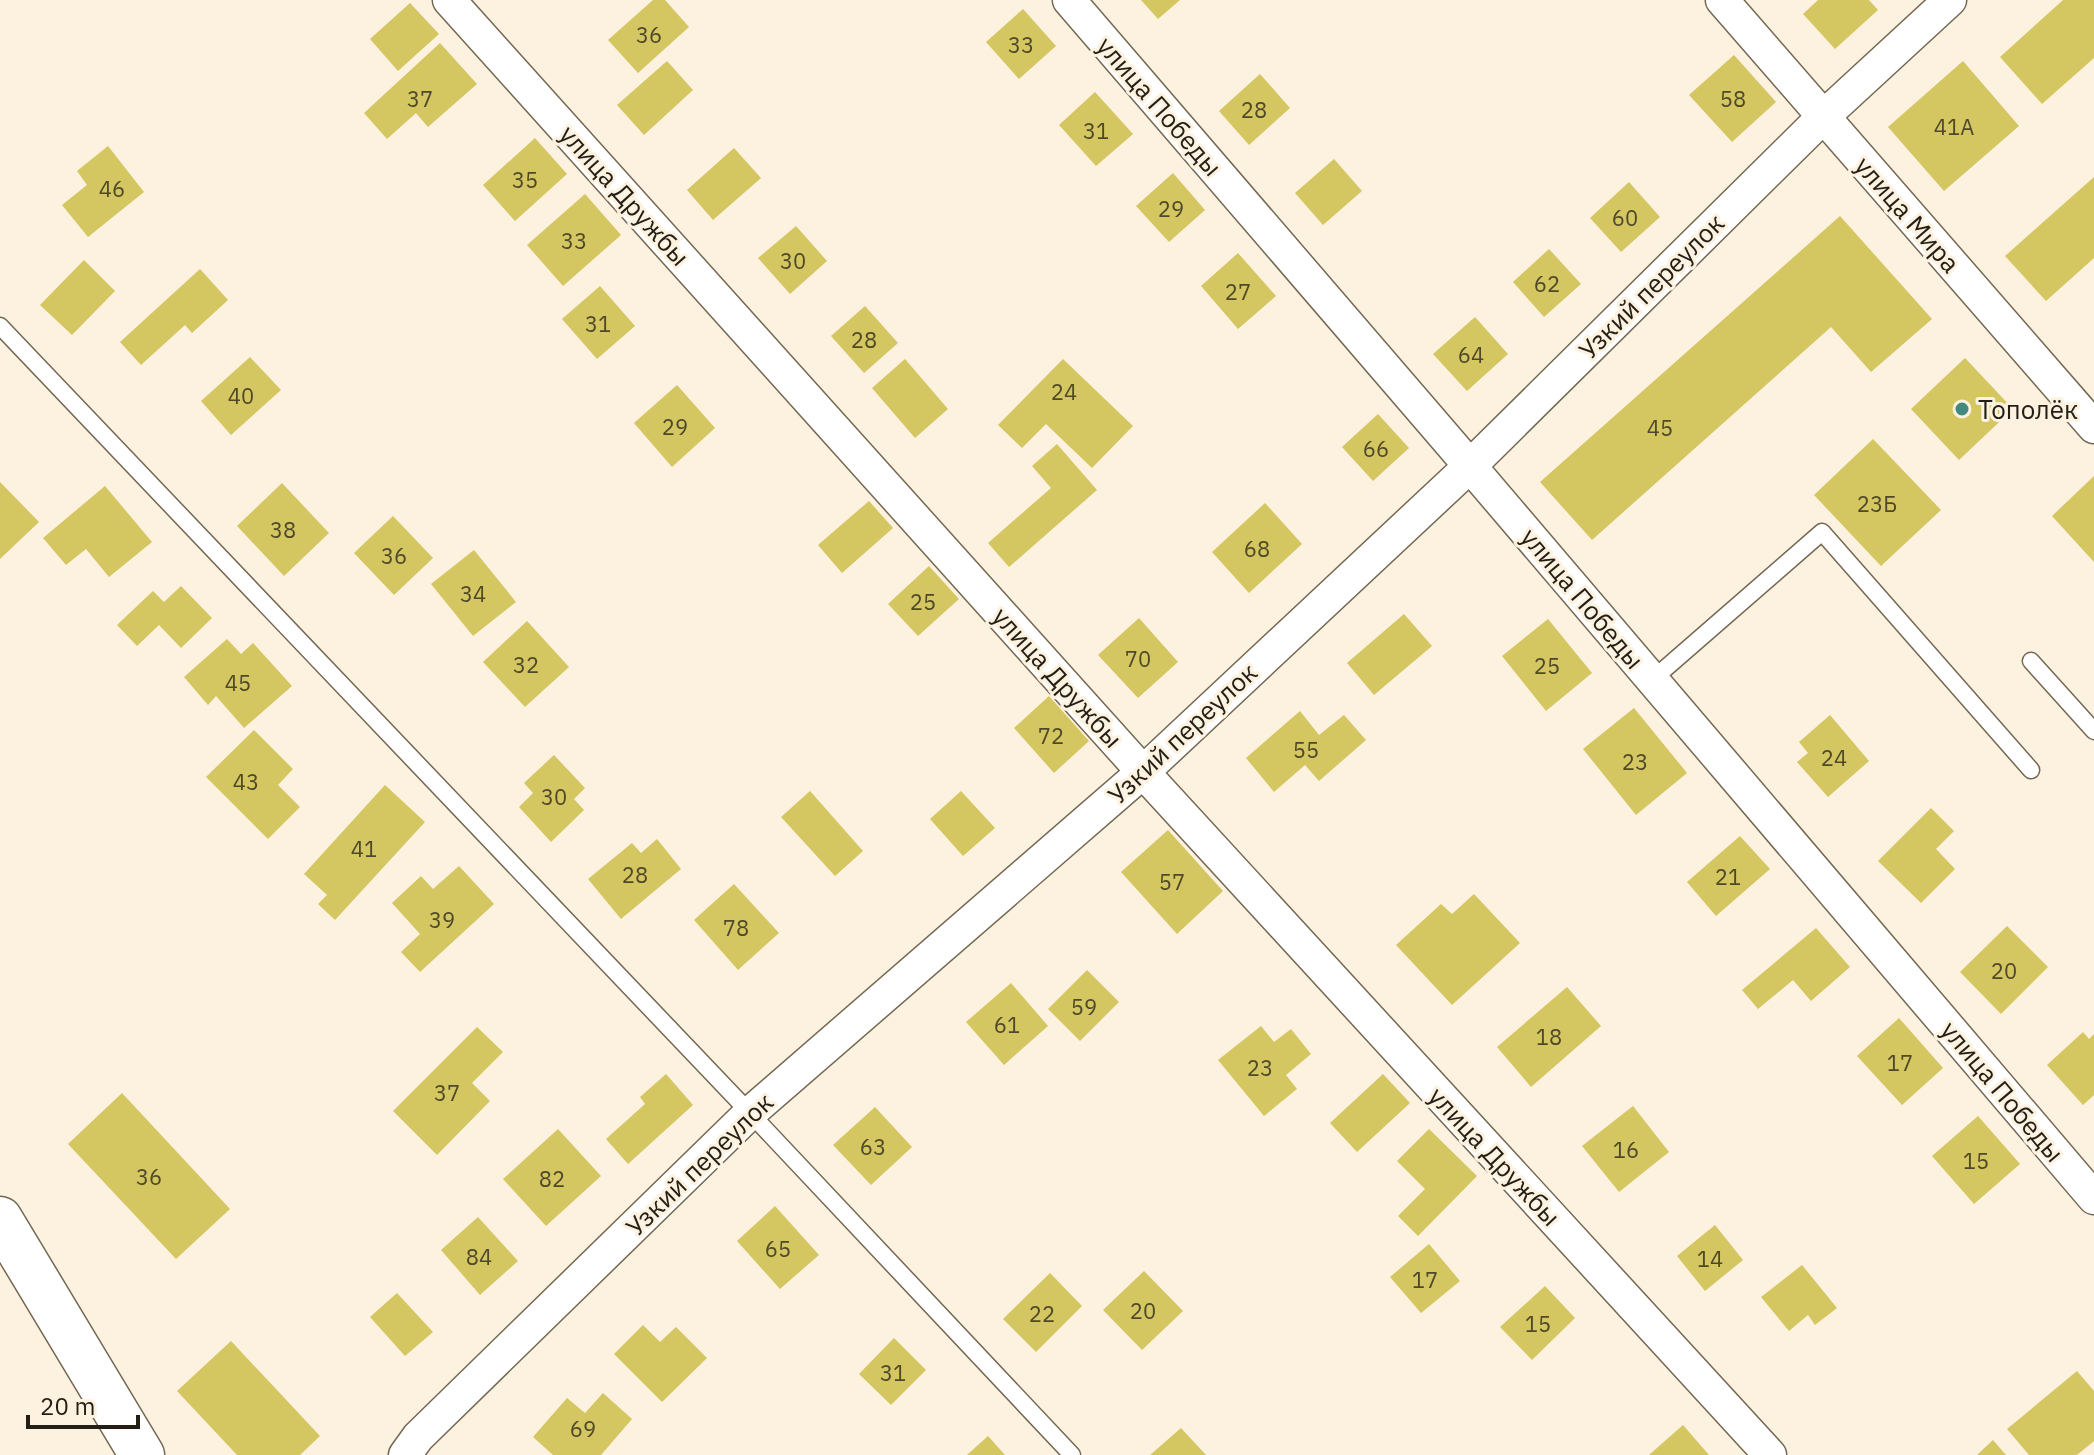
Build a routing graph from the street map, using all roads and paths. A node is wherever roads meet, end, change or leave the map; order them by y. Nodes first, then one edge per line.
1 (449, 0) edge
2 (1069, 0) edge
3 (1722, 0) edge
4 (1950, 0) edge
5 (1823, 117) junction
6 (0, 326) edge
7 (2094, 427) edge
8 (1470, 466) junction
9 (2031, 661) dead end
10 (1652, 680) junction
11 (2094, 731) edge
12 (2031, 770) dead end
13 (1143, 772) junction
14 (750, 1113) junction
15 (2094, 1198) edge
16 (0, 1219) edge
17 (142, 1455) edge
18 (405, 1455) edge
19 (1072, 1455) edge
20 (1770, 1455) edge

1 - 13 street, улица Дружбы
2 - 8 street, улица Победы
3 - 5 street, улица Мира
4 - 5 street, Узкий переулок
5 - 7 street, улица Мира
5 - 8 street, Узкий переулок
6 - 14 lane
8 - 10 street, улица Победы
8 - 13 street, Узкий переулок
9 - 11 lane
10 - 12 lane
10 - 15 street, улица Победы
13 - 14 street, Узкий переулок
13 - 20 street, улица Дружбы
14 - 18 street, Узкий переулок
14 - 19 lane
16 - 17 street

